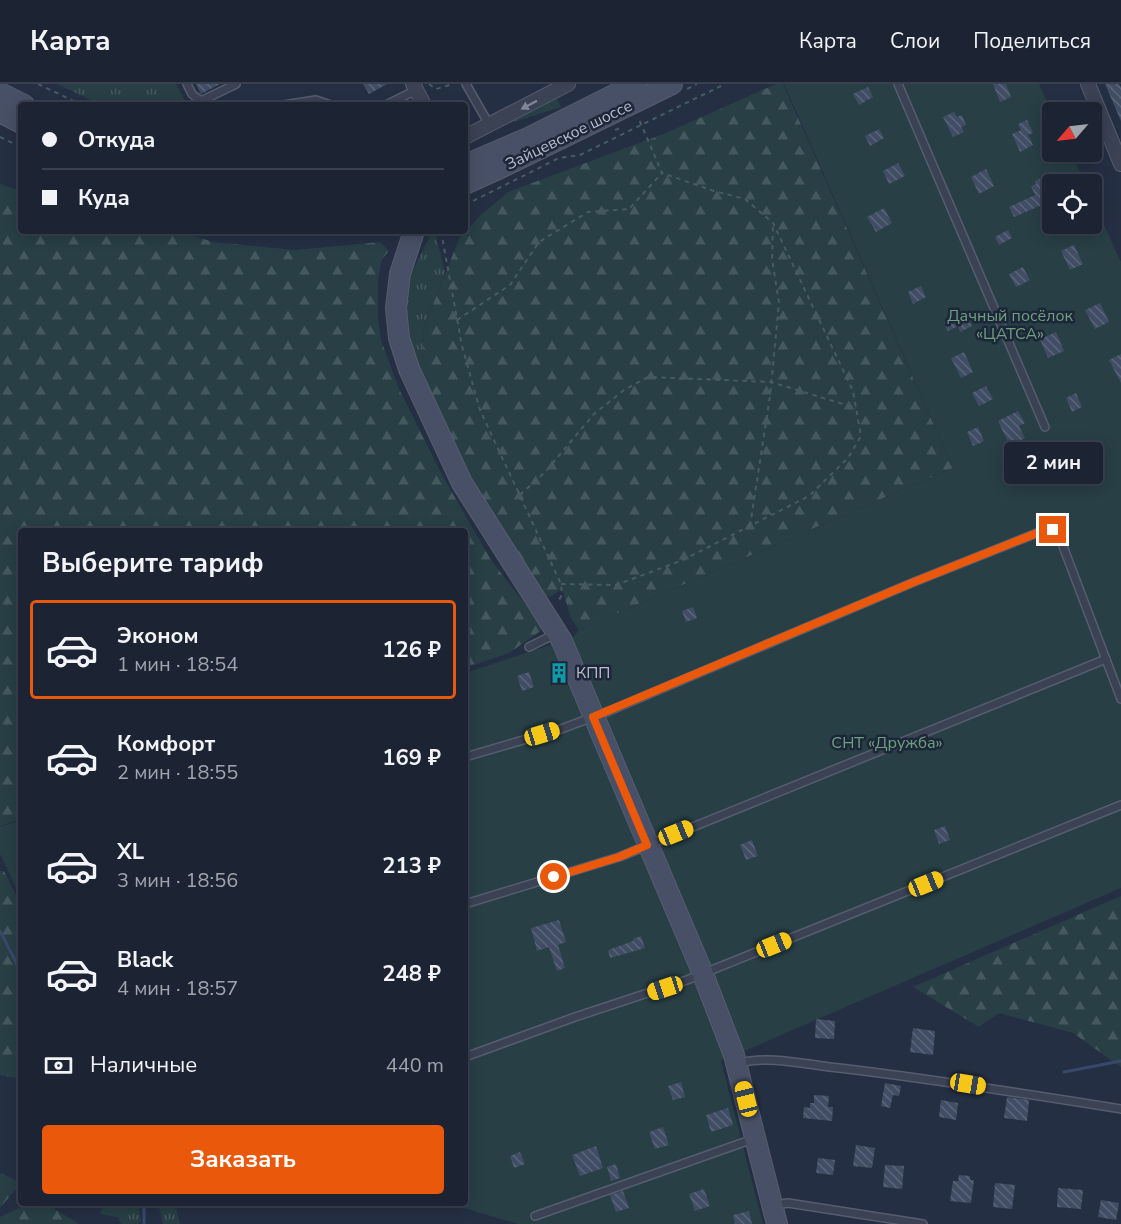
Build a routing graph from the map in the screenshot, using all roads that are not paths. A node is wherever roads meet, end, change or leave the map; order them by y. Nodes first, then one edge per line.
1 (187, 84) edge
2 (236, 84) edge
3 (466, 84) edge
4 (568, 84) edge
5 (636, 84) edge
6 (672, 84) edge
7 (898, 84) edge
8 (1088, 84) edge
9 (419, 86) edge
10 (0, 93) edge
11 (18, 102) edge
12 (303, 102) edge
13 (322, 102) edge
14 (391, 102) edge
15 (423, 102) edge
16 (0, 112) edge
17 (18, 121) edge
18 (490, 126) junction
19 (468, 136) edge
20 (1121, 164) edge
21 (468, 165) edge
22 (468, 183) edge
23 (413, 234) edge
24 (1045, 427) dead end
25 (557, 633) junction
26 (529, 647) dead end
27 (1106, 659) junction
28 (1121, 699) edge
29 (593, 717) junction
30 (468, 756) edge
31 (1121, 805) edge
32 (647, 845) junction
33 (468, 903) edge
34 (703, 974) junction
35 (468, 1056) edge
36 (737, 1064) junction
37 (1121, 1109) edge
38 (756, 1138) junction
39 (775, 1215) edge
40 (535, 1216) dead end
41 (923, 1224) edge

1 - 2 lane
3 - 18 lane
4 -> 18 street
5 - 21 street, Зайцевское шоссе
6 - 22 street, Зайцевское шоссе
7 - 24 lane
8 - 20 street
9 - 14 lane
9 - 15 street
10 - 11 street
12 - 13 lane
16 - 17 street
18 - 19 street
23 - 25 street
25 - 26 lane
25 - 29 street
27 - 28 lane
27 - 29 lane
27 - 32 lane
29 - 30 lane
29 - 32 street
31 - 34 lane
32 - 33 lane
32 - 34 street
34 - 35 lane
34 - 36 street
36 - 37 lane
36 - 38 street
38 - 39 street
38 - 40 lane
39 - 41 lane

